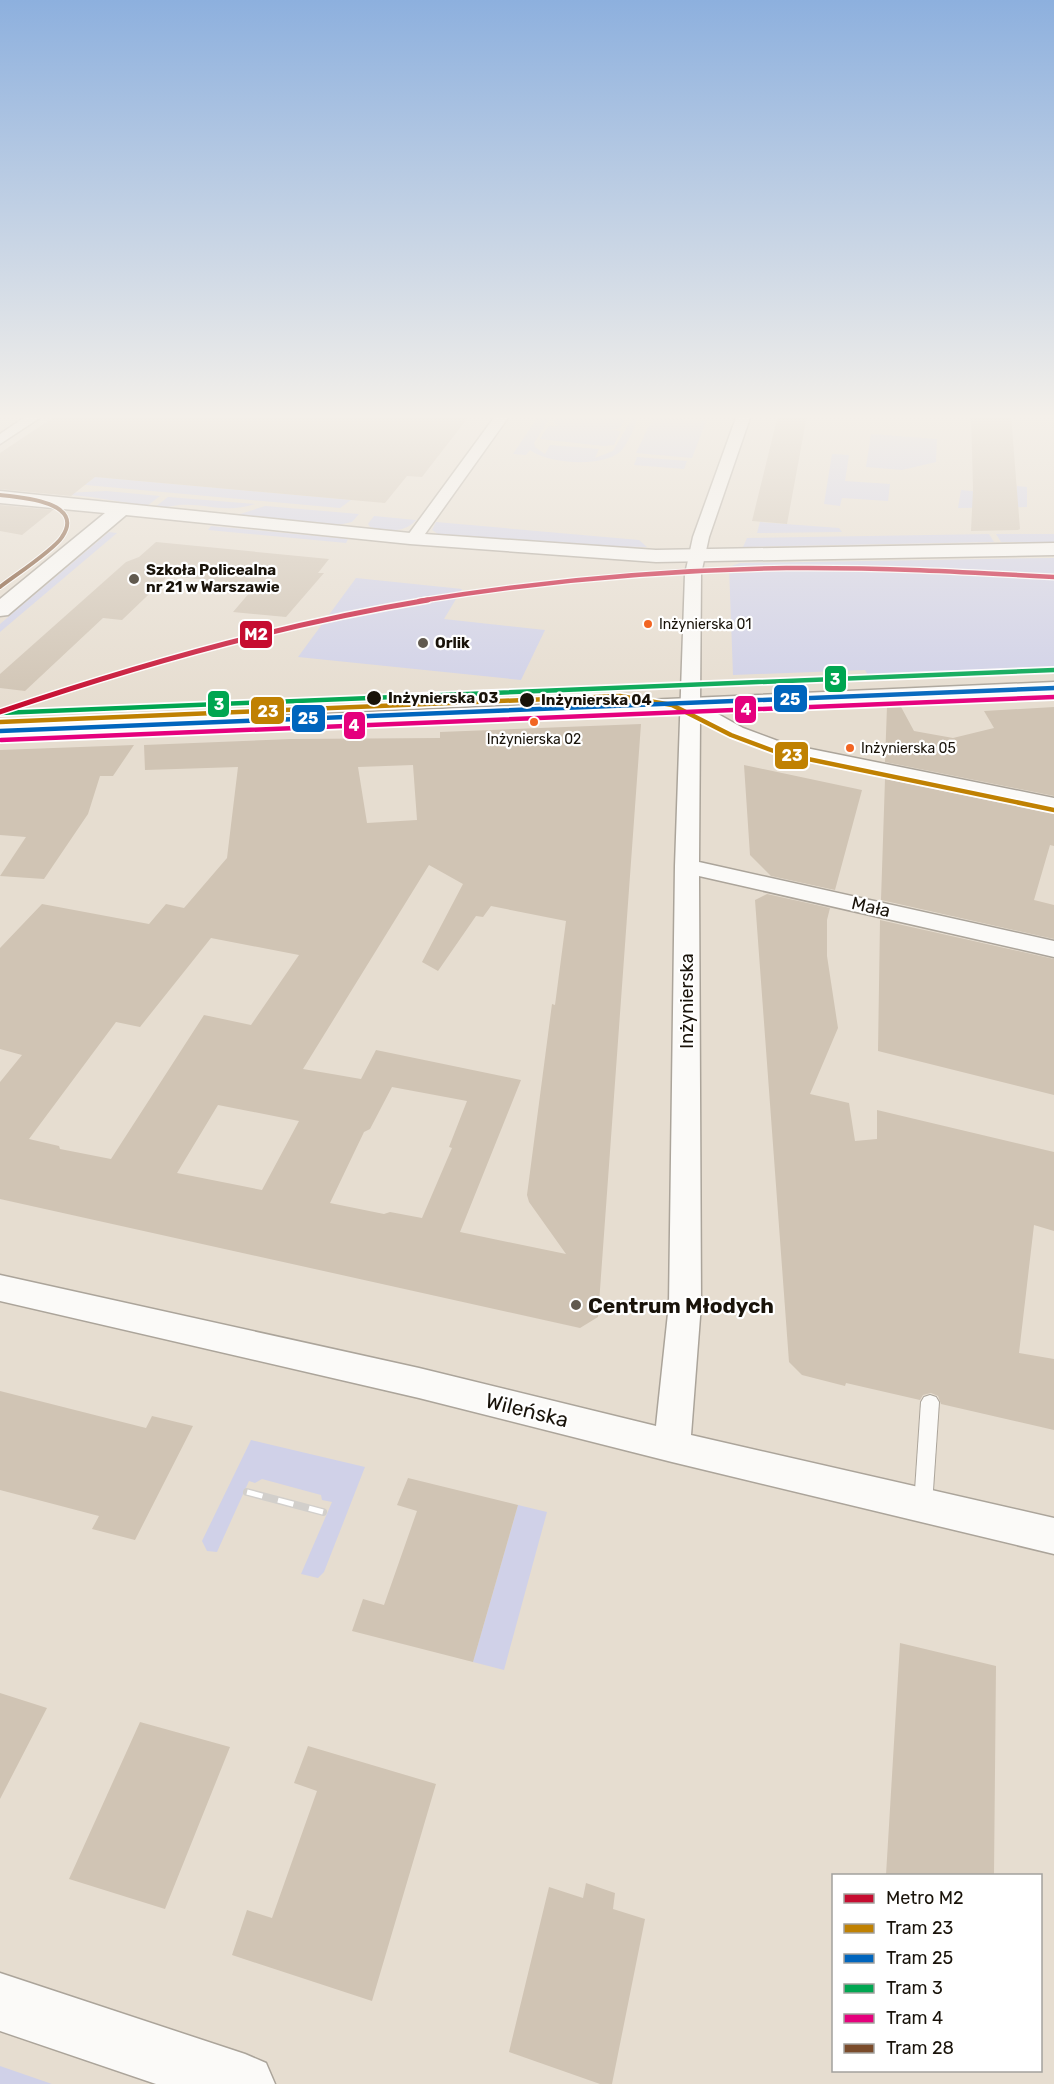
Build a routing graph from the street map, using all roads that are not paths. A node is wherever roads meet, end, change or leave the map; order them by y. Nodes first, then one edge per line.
1 (118, 512) edge
2 (145, 512) edge
3 (433, 512) edge
4 (709, 512) edge
5 (414, 538) junction
6 (1054, 549) edge
7 (697, 555) junction
8 (0, 610) edge
9 (1054, 689) edge
10 (690, 706) junction
11 (0, 730) edge
12 (1054, 806) edge
13 (687, 866) junction
14 (1054, 949) edge
15 (0, 1288) edge
16 (930, 1402) dead end
17 (672, 1446) junction
18 (923, 1505) junction
19 (1054, 1536) edge
20 (0, 2002) edge
21 (245, 2084) edge

1 - 8 street
2 - 5 street
3 - 5 street
4 - 7 street, Inżynierska
5 - 7 street
6 - 7 street
7 - 10 street, Inżynierska
9 - 10 street
10 - 11 street
10 - 12 street
10 - 13 street, Inżynierska
13 - 14 street, Mała
13 - 17 street, Inżynierska
15 - 17 street, Wileńska
16 - 18 lane
17 - 18 street, Wileńska
18 - 19 street, Wileńska
20 - 21 street

